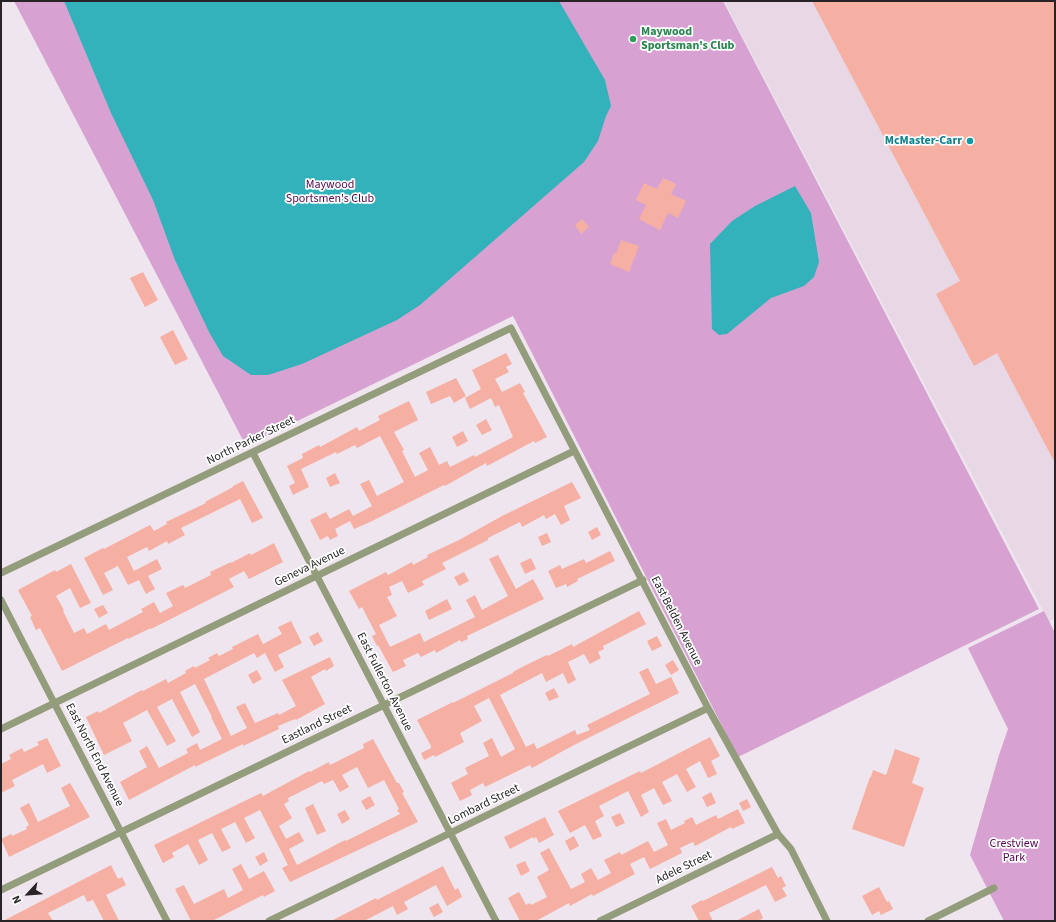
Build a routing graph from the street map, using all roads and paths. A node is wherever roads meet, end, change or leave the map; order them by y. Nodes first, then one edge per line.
1 (511, 328) joint
2 (574, 450) junction
3 (253, 453) junction
4 (1, 574) edge
5 (317, 576) junction
6 (643, 580) junction
7 (1, 600) edge
8 (55, 704) junction
9 (384, 705) junction
10 (708, 708) junction
11 (1, 729) edge
12 (121, 832) junction
13 (451, 833) junction
14 (778, 834) junction
15 (994, 888) dead end
16 (1, 890) edge
17 (167, 921) edge
18 (269, 921) edge
19 (496, 921) edge
20 (600, 921) edge
21 (827, 921) edge
22 (928, 921) edge

1 - 2 street, East Belden Avenue
1 - 3 street, North Parker Street
2 - 5 street, Geneva Avenue
2 - 6 street, East Belden Avenue
3 - 4 street, North Parker Street
3 - 5 street, East Fullerton Avenue
5 - 8 street, Geneva Avenue
5 - 9 street, East Fullerton Avenue
6 - 9 street, Eastland Street
6 - 10 street, East Belden Avenue
7 - 8 street, East North End Avenue
8 - 11 street, Geneva Avenue
8 - 12 street, East North End Avenue
9 - 12 street, Eastland Street
9 - 13 street, East Fullerton Avenue
10 - 13 street, Lombard Street
10 - 14 street, East Belden Avenue
12 - 16 street, Eastland Street
12 - 17 street, East North End Avenue
13 - 18 street, Lombard Street
13 - 19 street, East Fullerton Avenue
14 - 20 street, Adele Street
14 - 21 street, East Belden Avenue
15 - 22 street

